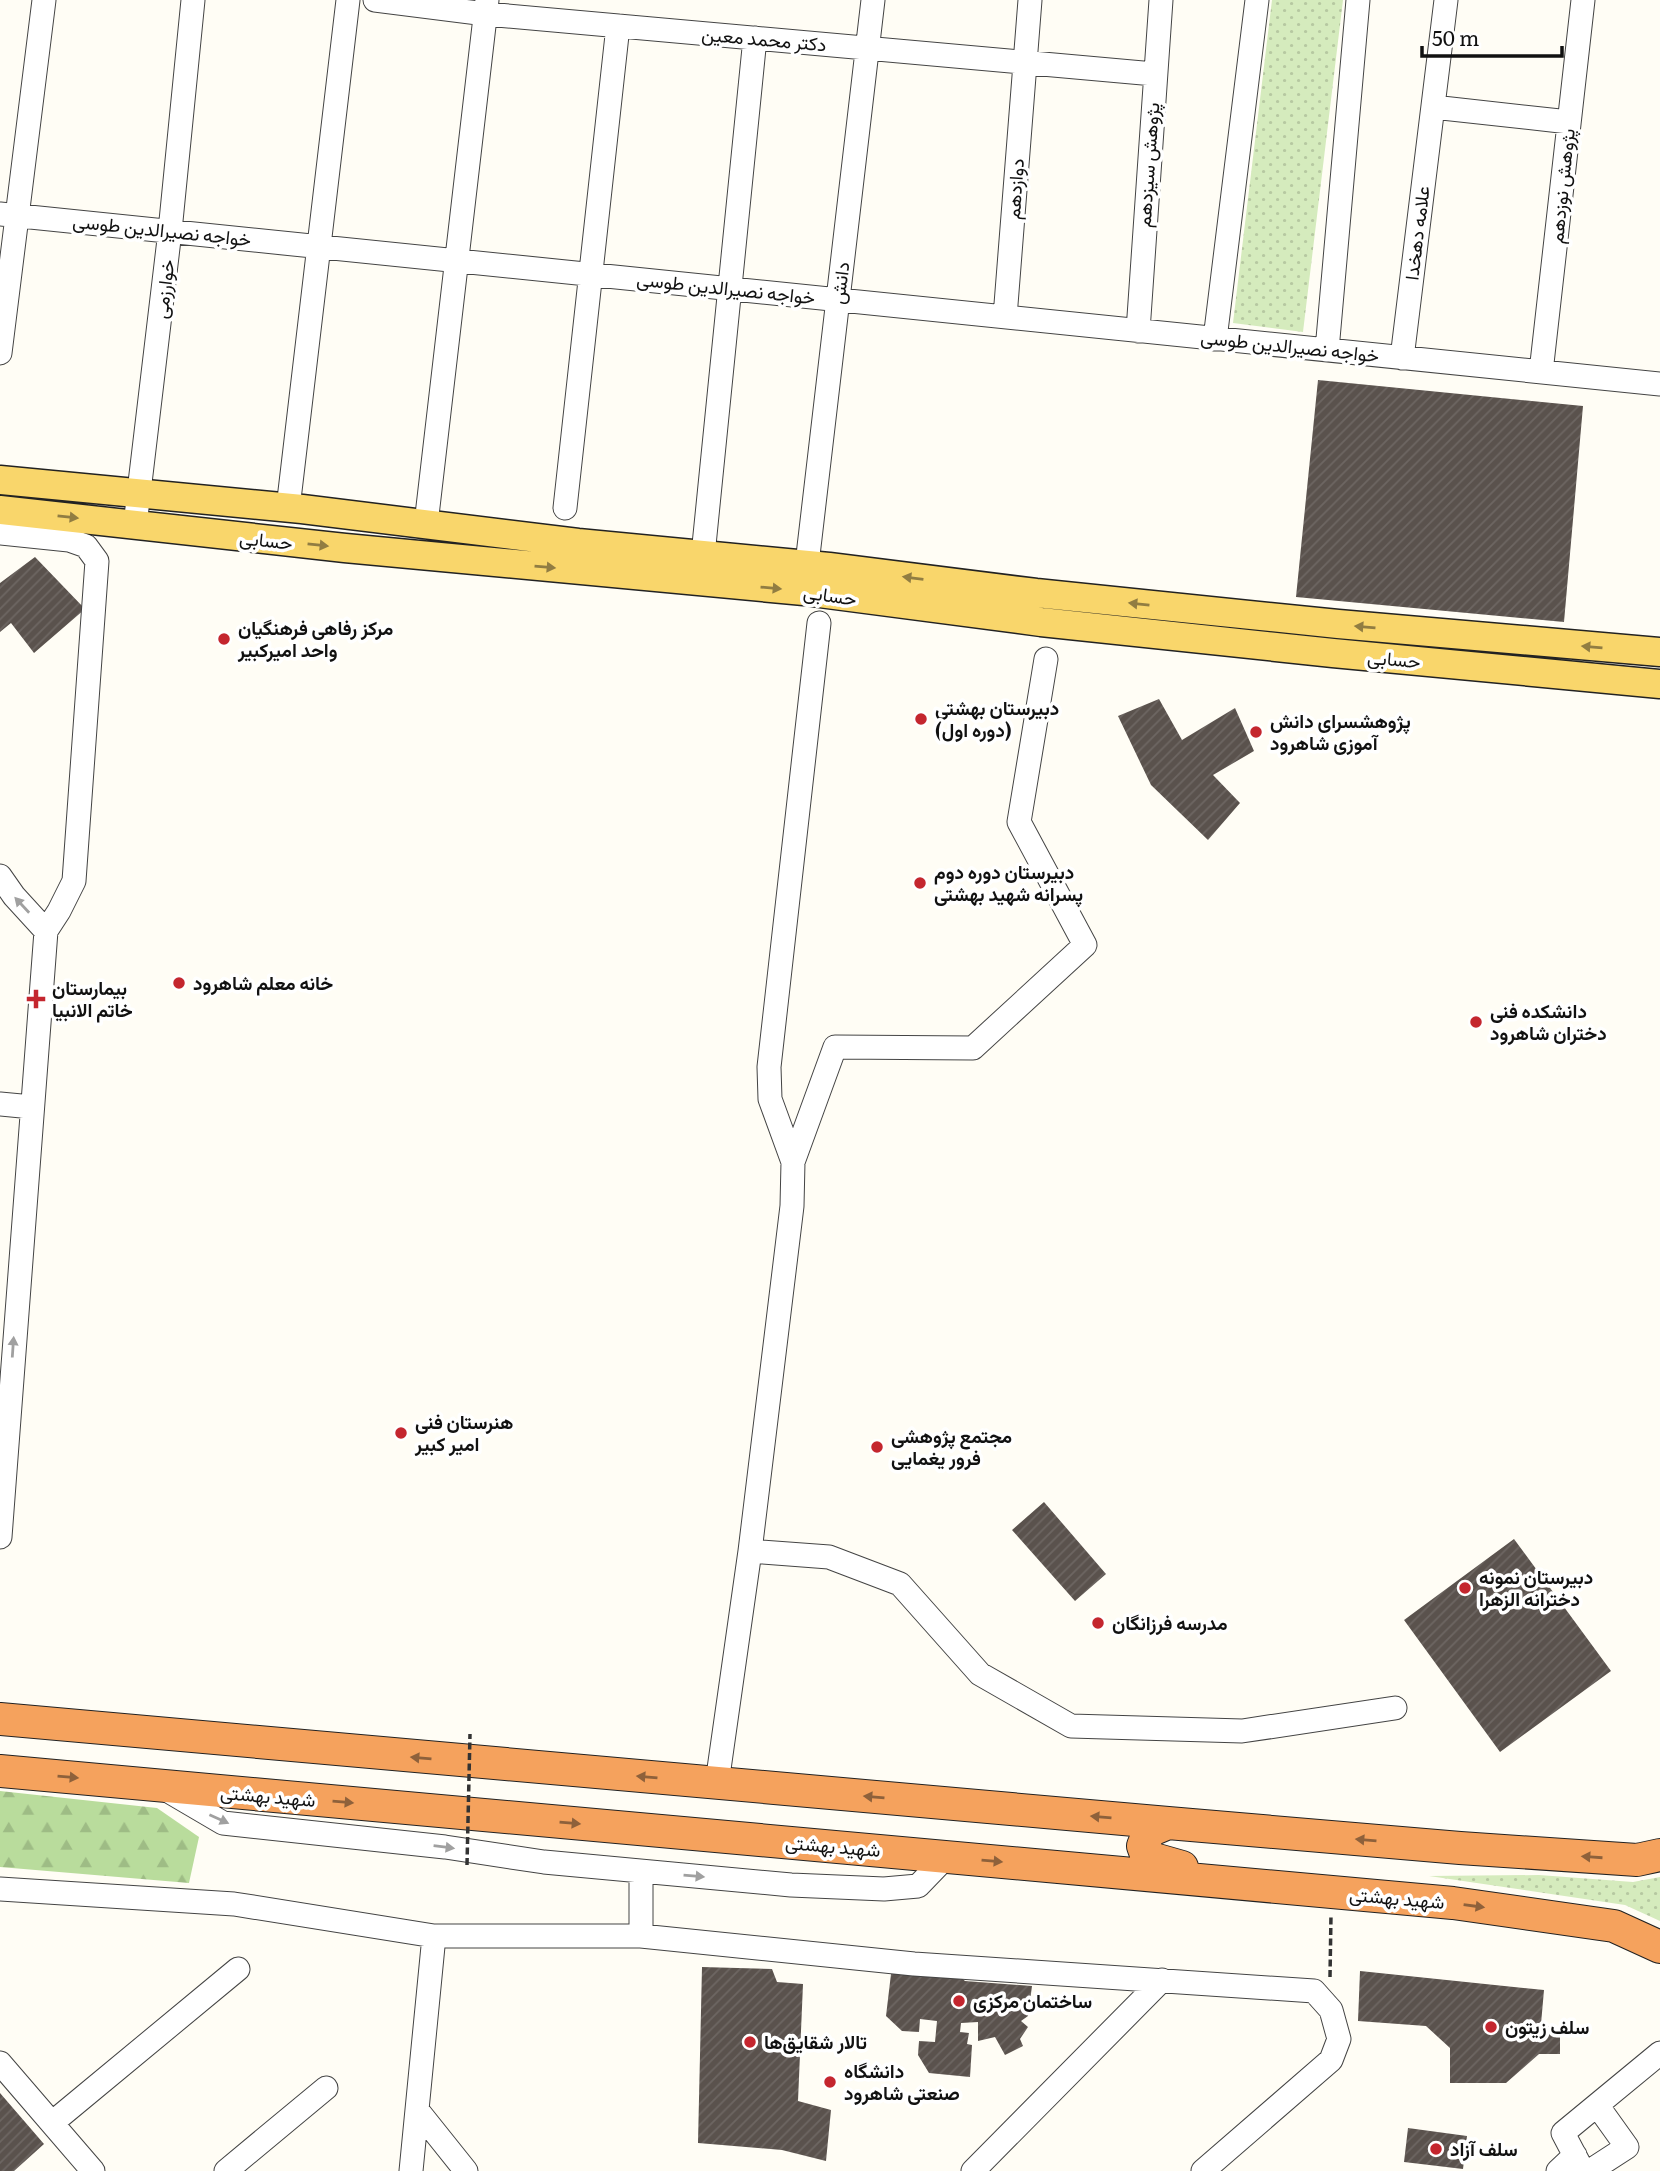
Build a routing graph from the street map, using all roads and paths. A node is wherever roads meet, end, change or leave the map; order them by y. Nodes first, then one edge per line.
1 (44, 0) edge
2 (193, 0) edge
3 (348, 0) edge
4 (375, 0) edge
5 (873, 0) edge
6 (1030, 0) edge
7 (1161, 0) edge
8 (1257, 0) edge
9 (1358, 0) edge
10 (1446, 0) edge
11 (1583, 0) edge
12 (487, 7) edge
13 (618, 26) junction
14 (755, 38) junction
15 (868, 48) junction
16 (1025, 62) junction
17 (1154, 74) junction
18 (1433, 107) junction
19 (1569, 122) junction
20 (8, 214) edge
21 (170, 231) junction
22 (320, 247) junction
23 (457, 261) junction
24 (591, 274) junction
25 (731, 289) junction
26 (838, 300) junction
27 (1005, 317) junction
28 (1138, 331) junction
29 (1215, 339) junction
30 (1327, 350) junction
31 (0, 353) edge
32 (1402, 358) junction
33 (1541, 372) junction
34 (1660, 384) edge
35 (0, 480) edge
36 (140, 494) junction
37 (288, 508) junction
38 (565, 508) dead end
39 (0, 510) edge
40 (426, 524) junction
41 (135, 525) junction
42 (0, 533) edge
43 (703, 555) junction
44 (806, 578) junction
45 (818, 623) dead end
46 (1660, 652) edge
47 (1046, 659) dead end
48 (1660, 680) edge
49 (0, 876) edge
50 (46, 931) junction
51 (0, 1104) edge
52 (32, 1107) junction
53 (793, 1162) junction
54 (4, 1409) edge
55 (1, 1512) edge
56 (0, 1537) edge
57 (750, 1550) junction
58 (1395, 1708) dead end
59 (0, 1719) edge
60 (470, 1734) dead end
61 (0, 1771) edge
62 (717, 1783) junction
63 (159, 1786) junction
64 (1168, 1823) junction
65 (1660, 1854) edge
66 (946, 1857) junction
67 (467, 1865) dead end
68 (641, 1871) junction
69 (1260, 1884) junction
70 (0, 1889) edge
71 (1332, 1892) junction
72 (434, 1936) junction
73 (641, 1936) junction
74 (1660, 1947) edge
75 (238, 1969) dead end
76 (1162, 1980) junction
77 (1331, 2010) junction
78 (1660, 2053) edge
79 (0, 2063) edge
80 (326, 2088) dead end
81 (1597, 2105) junction
82 (418, 2111) junction
83 (52, 2123) junction
84 (1577, 2167) edge
85 (93, 2171) edge
86 (226, 2171) edge
87 (411, 2171) edge
88 (466, 2171) edge
89 (973, 2171) edge
90 (1203, 2171) edge

1 - 20 street
2 - 21 street, خوارزمی
3 - 22 street
4 - 12 street, دکتر محمد معین
5 - 15 street, دانش
6 - 16 street, دوازدهم
7 - 17 street, پژوهش سیزدهم
8 - 29 street
9 - 30 street
10 - 18 street, علامه دهخدا
11 - 19 street, پژوهش نوزدهم
12 - 13 street, دکتر محمد معین
12 - 23 street
13 - 14 street, دکتر محمد معین
13 - 24 street
14 - 15 street, دکتر محمد معین
14 - 25 street
15 - 16 street, دکتر محمد معین
15 - 26 street, دانش
16 - 17 street, دکتر محمد معین
16 - 27 street, دوازدهم
17 - 28 street, پژوهش سیزدهم
18 - 19 street
18 - 32 street, علامه دهخدا
19 - 33 street, پژوهش نوزدهم
20 - 21 street, خواجه نصیرالدین طوسی
20 - 31 street
21 - 22 street, خواجه نصیرالدین طوسی
21 - 36 street, خوارزمی
22 - 23 street, خواجه نصیرالدین طوسی
22 - 37 street
23 - 24 street, خواجه نصیرالدین طوسی
23 - 40 street
24 - 25 street, خواجه نصیرالدین طوسی
24 - 38 street
25 - 26 street, خواجه نصیرالدین طوسی
25 - 43 street
26 - 27 street, خواجه نصیرالدین طوسی
26 - 44 street, دانش
27 - 28 street, خواجه نصیرالدین طوسی
28 - 29 street, خواجه نصیرالدین طوسی
29 - 30 street, خواجه نصیرالدین طوسی
30 - 32 street, خواجه نصیرالدین طوسی
32 - 33 street, خواجه نصیرالدین طوسی
33 - 34 street, خواجه نصیرالدین طوسی
35 - 36 main road, حسابی
36 - 37 main road, حسابی
36 - 41 street, خوارزمی
37 - 40 main road, حسابی
39 -> 41 main road, حسابی
40 - 43 main road, حسابی
41 -> 44 main road, حسابی
42 - 50 street
43 - 44 main road, حسابی
46 -> 44 main road, حسابی
44 - 48 main road, حسابی
45 - 53 street
47 - 53 street
50 -> 49 street
50 - 52 street
51 - 52 street
54 -> 52 street
53 - 57 street
54 - 55 street
55 - 56 street
57 - 58 street
57 - 62 street
62 -> 59 highway
60 - 67 path, bridge
61 -> 63 highway, شهید بهشتی
64 -> 62 highway
63 -> 66 highway, شهید بهشتی
63 -> 68 street
65 -> 64 highway
64 - 69 highway
68 -> 66 street
66 -> 69 highway, شهید بهشتی
68 - 73 street
69 - 71 highway, شهید بهشتی
70 - 72 street
71 -> 74 highway, شهید بهشتی
71 - 77 path
72 - 73 street
72 - 82 street
73 - 76 street
75 - 83 street
76 - 77 street
76 - 89 street
77 - 90 street
78 - 81 street
79 - 83 street
80 - 86 street
81 - 84 street
81 - 84 street
82 - 87 street
82 - 88 street
83 - 85 street

